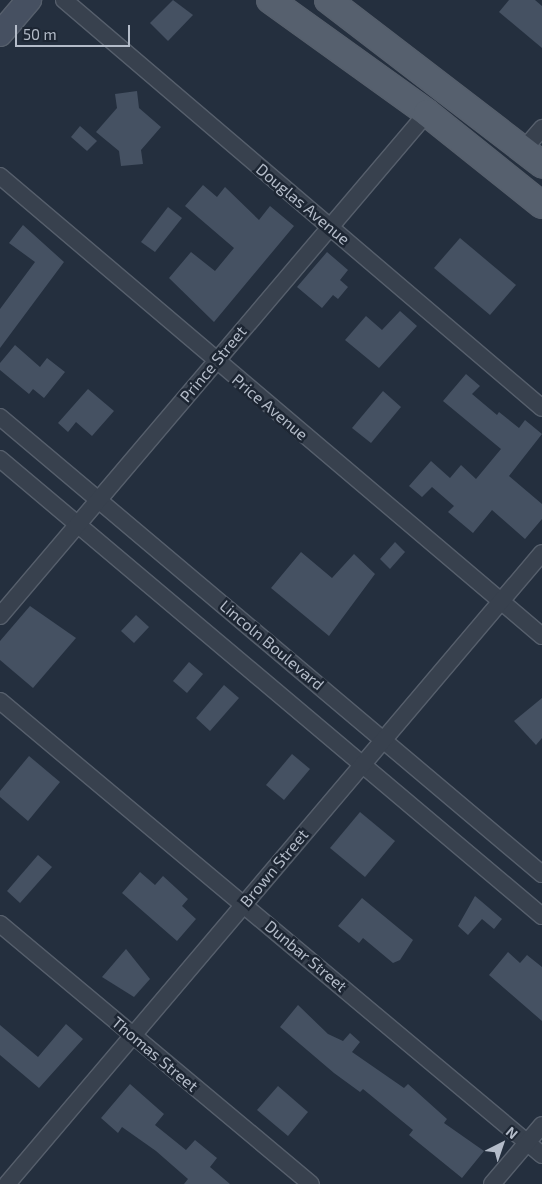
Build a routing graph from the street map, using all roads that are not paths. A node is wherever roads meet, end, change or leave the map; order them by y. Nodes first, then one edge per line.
1 (29, 0) edge
2 (64, 0) edge
3 (270, 0) edge
4 (333, 1) edge
5 (0, 34) edge
6 (435, 119) junction
7 (542, 128) edge
8 (533, 157) edge
9 (0, 176) edge
10 (538, 198) edge
11 (330, 227) junction
12 (216, 361) junction
13 (542, 408) edge
14 (0, 417) edge
15 (0, 459) edge
16 (98, 499) junction
17 (77, 524) junction
18 (542, 553) edge
19 (501, 602) junction
20 (0, 616) edge
21 (542, 636) edge
22 (0, 701) edge
23 (383, 739) junction
24 (361, 764) junction
25 (542, 874) edge
26 (243, 904) junction
27 (542, 916) edge
28 (0, 924) edge
29 (132, 1035) junction
30 (542, 1124) edge
31 (527, 1142) junction
32 (542, 1155) edge
33 (6, 1184) edge
34 (311, 1184) edge
35 (492, 1184) edge

1 - 5 street
2 - 11 street, Douglas Avenue
3 - 6 main road
4 - 8 main road
6 - 8 main road
6 - 10 main road
6 - 11 street, Prince Street
7 - 8 street
9 - 12 street, Price Avenue
11 - 12 street, Prince Street
11 - 13 street, Douglas Avenue
12 - 16 street, Prince Street
12 - 19 street, Price Avenue
14 - 16 street, Lincoln Boulevard
15 - 17 street, Lincoln Boulevard
16 - 17 street, Prince Street
16 - 23 street, Lincoln Boulevard
17 - 20 street, Prince Street
17 - 24 street, Lincoln Boulevard
18 - 19 street, Brown Street
19 - 21 street, Price Avenue
19 - 23 street, Brown Street
22 - 26 street, Dunbar Street
23 - 24 street, Brown Street
23 - 25 street, Lincoln Boulevard
24 - 26 street, Brown Street
24 - 27 street, Lincoln Boulevard
26 - 29 street, Brown Street
26 - 31 street, Dunbar Street
28 - 29 street, Thomas Street
29 - 33 street, Brown Street
29 - 34 street, Thomas Street
30 - 31 street
31 - 32 street, Dunbar Street
31 - 35 street

